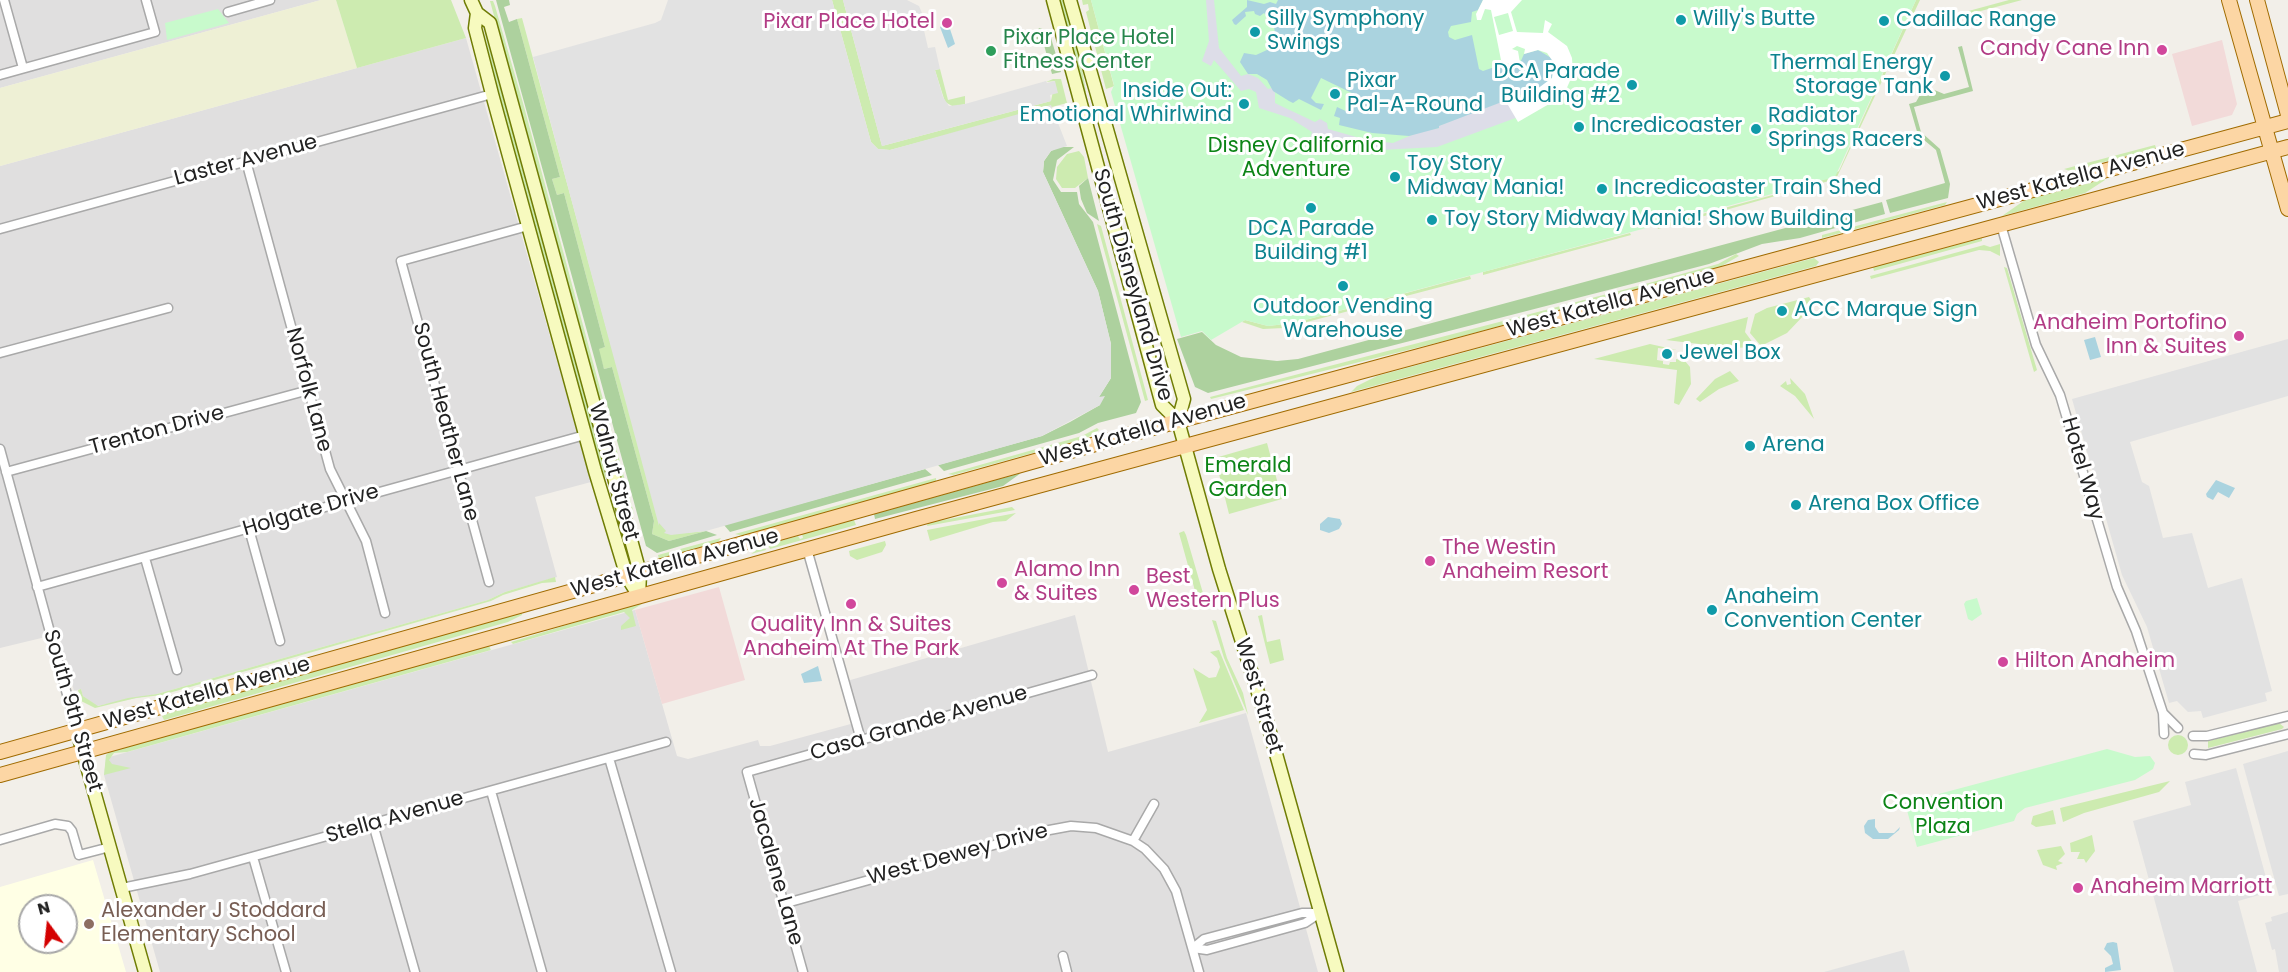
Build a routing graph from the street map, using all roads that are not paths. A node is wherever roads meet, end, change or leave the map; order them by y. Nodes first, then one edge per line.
1 (4, 0) edge
2 (146, 0) edge
3 (270, 0) edge
4 (471, 0) edge
5 (1053, 0) edge
6 (1070, 0) edge
7 (2229, 0) edge
8 (2257, 0) edge
9 (228, 12) dead end
10 (477, 13) junction
11 (23, 68) junction
12 (0, 75) edge
13 (492, 94) junction
14 (1100, 112) junction
15 (2288, 115) edge
16 (1085, 118) junction
17 (2288, 121) edge
18 (2264, 127) junction
19 (2288, 147) edge
20 (2271, 152) junction
21 (246, 161) junction
22 (2288, 209) edge
23 (2001, 225) junction
24 (528, 226) junction
25 (0, 229) edge
26 (168, 308) dead end
27 (0, 353) edge
28 (309, 390) junction
29 (1178, 421) junction
30 (585, 435) junction
31 (1185, 446) junction
32 (0, 449) edge
33 (459, 470) junction
34 (6, 472) junction
35 (345, 501) junction
36 (249, 529) junction
37 (807, 549) junction
38 (145, 558) junction
39 (634, 575) junction
40 (489, 582) dead end
41 (37, 587) junction
42 (639, 596) junction
43 (385, 613) dead end
44 (280, 641) dead end
45 (177, 670) dead end
46 (1092, 675) dead end
47 (2163, 713) junction
48 (2288, 716) edge
49 (2178, 728) dead end
50 (77, 731) junction
51 (2164, 734) dead end
52 (2288, 734) edge
53 (2193, 736) dead end
54 (861, 741) junction
55 (666, 742) dead end
56 (83, 751) junction
57 (0, 752) edge
58 (2194, 754) dead end
59 (609, 758) junction
60 (747, 772) joint
61 (0, 775) edge
62 (491, 791) junction
63 (1154, 804) dead end
64 (373, 824) junction
65 (0, 840) edge
66 (1133, 841) junction
67 (110, 847) junction
68 (253, 857) junction
69 (122, 888) junction
70 (783, 903) junction
71 (1320, 913) junction
72 (1193, 948) junction
73 (1063, 956) dead end
74 (145, 972) edge
75 (286, 972) edge
76 (415, 972) edge
77 (542, 972) edge
78 (671, 972) edge
79 (803, 972) edge
80 (1067, 972) edge
81 (1199, 972) edge
82 (1337, 972) edge

1 - 11 street
2 - 11 street
3 - 9 street
4 - 10 main road, Walnut Street
5 - 16 main road, South Disneyland Drive
6 - 14 main road, South Disneyland Drive
7 - 18 main road
8 - 15 main road
10 - 13 main road, Walnut Street
10 - 39 main road, Walnut Street
11 - 12 street
13 - 21 street, Laster Avenue
13 - 24 main road, Walnut Street
14 - 16 main road
14 - 29 main road, South Disneyland Drive
16 - 29 main road, South Disneyland Drive
17 - 18 main road, West Katella Avenue
18 - 20 main road
18 - 29 main road, West Katella Avenue
19 - 20 main road, West Katella Avenue
20 - 22 main road
20 - 23 main road, West Katella Avenue
21 - 25 street, Laster Avenue
21 - 28 street, Norfolk Lane
23 - 31 main road, West Katella Avenue
23 - 47 street, Hotel Way
24 - 30 main road, Walnut Street
24 - 33 street, South Heather Lane
26 - 27 street
28 - 34 street, Trenton Drive
28 - 35 street, Norfolk Lane
29 - 31 main road, West Street
29 - 39 main road, West Katella Avenue
30 - 33 street, Holgate Drive
30 - 39 main road, Walnut Street
31 - 37 main road, West Katella Avenue
31 - 71 main road, West Street
32 - 34 street, South 9th Street
33 - 35 street, Holgate Drive
33 - 40 street, South Heather Lane
34 - 41 street, South 9th Street
35 - 36 street, Holgate Drive
35 - 43 street, Norfolk Lane
36 - 38 street, Holgate Drive
36 - 44 street
37 - 42 main road, West Katella Avenue
37 - 54 street
38 - 41 street, Holgate Drive
38 - 45 street
39 - 42 main road, Walnut Street
39 - 50 main road, West Katella Avenue
41 - 50 street, South 9th Street
42 - 56 main road, West Katella Avenue
46 - 54 street, Casa Grande Avenue
47 - 49 street, Hotel Way
47 - 51 street, Hotel Way
48 - 53 street
50 - 56 main road, South 9th Street
50 - 57 main road, West Katella Avenue
52 - 58 street
54 - 60 street, Casa Grande Avenue
55 - 59 street, Stella Avenue
56 - 61 main road, West Katella Avenue
56 - 67 main road, South 9th Street
59 - 62 street, Stella Avenue
59 - 78 street
60 - 70 street, Jacalene Lane
62 - 64 street, Stella Avenue
62 - 77 street
63 - 66 street
64 - 68 street, Stella Avenue
64 - 76 street
65 - 67 street
66 - 70 street, West Dewey Drive
66 - 72 street, West Dewey Drive
67 - 69 main road, South 9th Street
68 - 69 street, Stella Avenue
68 - 75 street
69 - 74 main road, South 9th Street
70 - 79 street, Jacalene Lane
71 - 72 street
71 - 82 main road, West Street
72 - 81 street, West Dewey Drive
73 - 80 street

